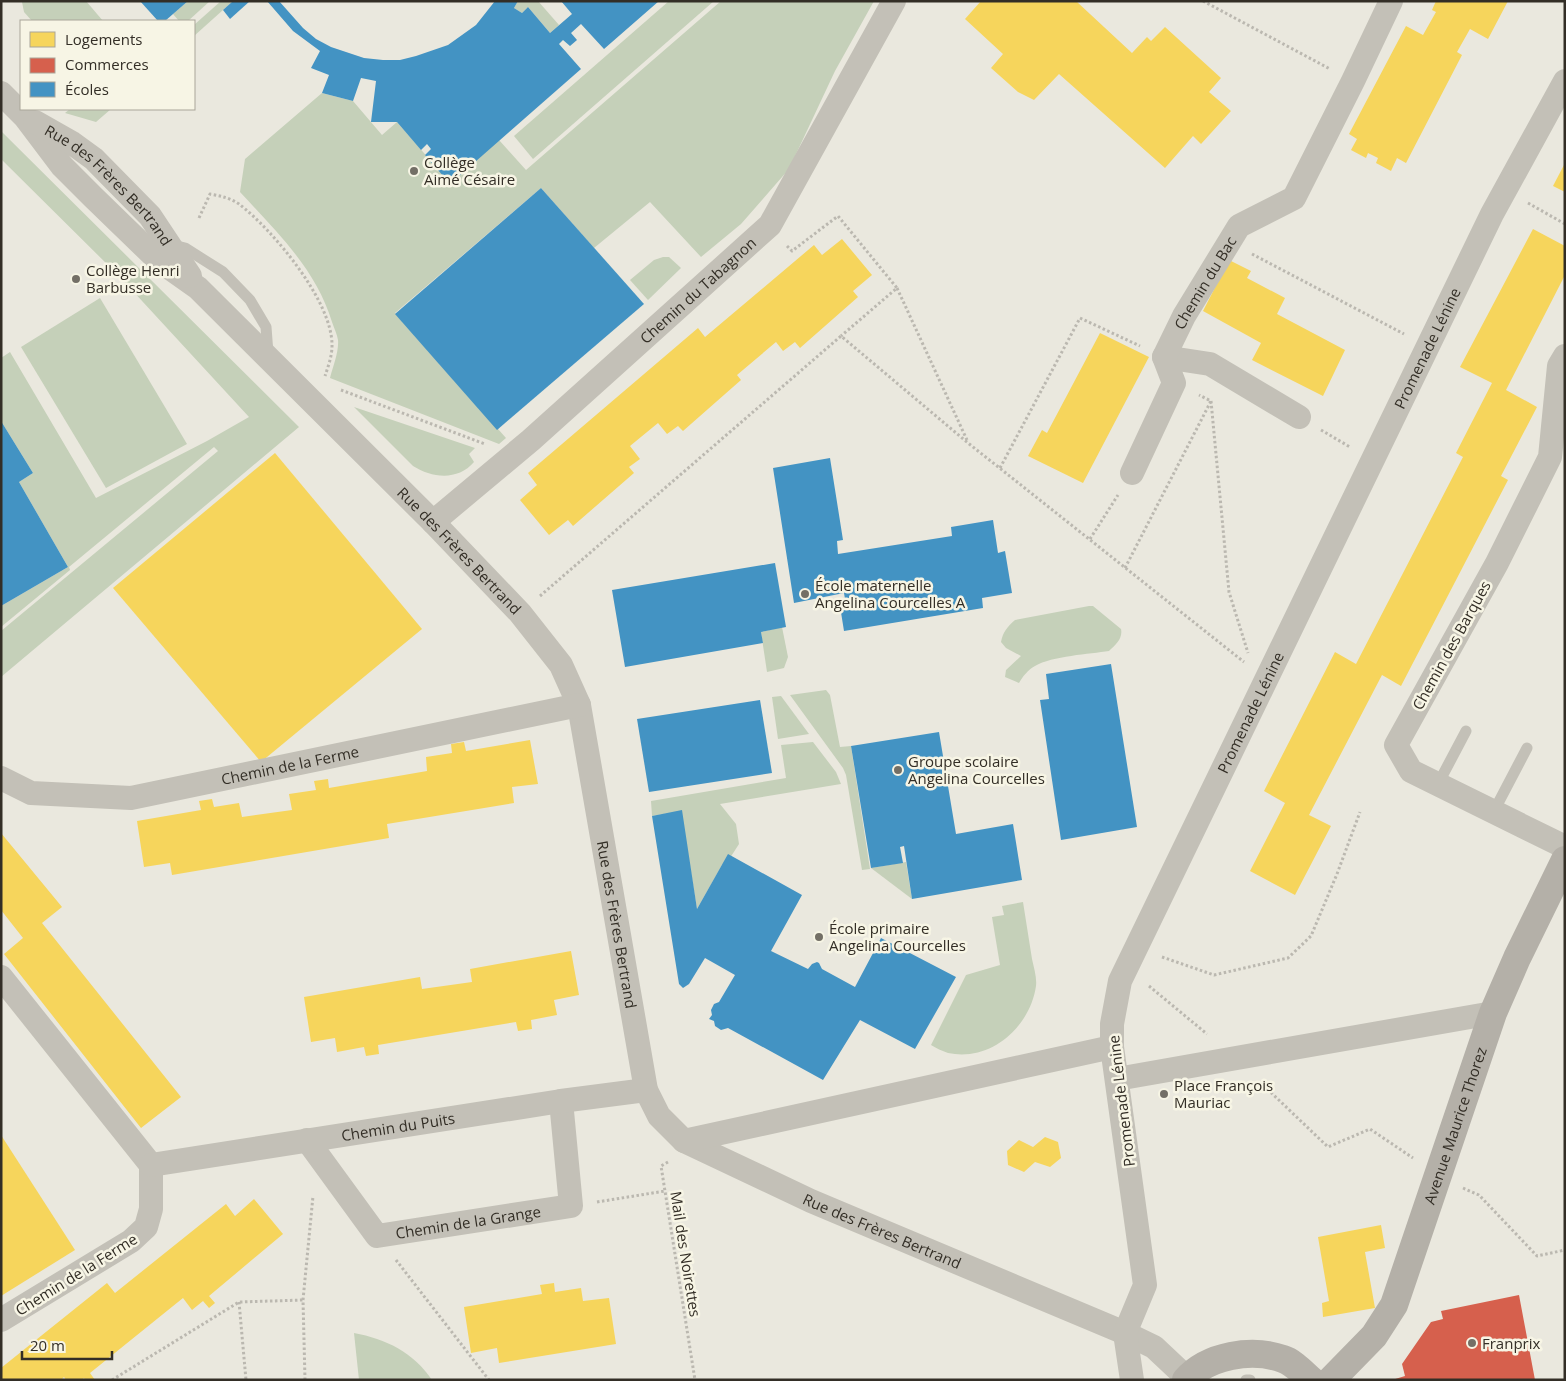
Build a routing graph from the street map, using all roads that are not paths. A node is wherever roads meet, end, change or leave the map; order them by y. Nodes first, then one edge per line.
1 (894, 1) edge
2 (1391, 1) edge
3 (1565, 81) edge
4 (1, 92) edge
5 (25, 117) junction
6 (169, 244) junction
7 (198, 288) junction
8 (1565, 356) edge
9 (1164, 357) junction
10 (269, 358) junction
11 (1299, 417) road end
12 (1132, 473) road end
13 (433, 522) junction
14 (580, 705) junction
15 (1466, 731) dead end
16 (1527, 748) dead end
17 (1, 778) edge
18 (1438, 784) junction
19 (1494, 812) junction
20 (1565, 847) edge
21 (1565, 860) edge
22 (1, 977) edge
23 (1493, 1013) junction
24 (1112, 1047) junction
25 (1117, 1079) junction
26 (646, 1090) junction
27 (561, 1101) junction
28 (684, 1142) junction
29 (312, 1147) junction
30 (151, 1165) junction
31 (1, 1320) edge
32 (1125, 1333) junction
33 (1187, 1379) edge
34 (1132, 1380) edge
35 (1311, 1380) edge
36 (1331, 1380) edge

1 - 13 street, Chemin du Tabagnon
2 - 9 street, Chemin du Bac
3 - 24 street, Promenade Lénine
4 - 5 street, Rue des Frères Bertrand
5 - 6 street, Rue des Frères Bertrand
5 - 7 street, Rue des Frères Bertrand
6 - 7 street, Rue des Frères Bertrand
6 - 10 lane
7 - 10 street, Rue des Frères Bertrand
8 - 18 street, Chemin des Barques
9 - 11 street
9 - 12 street
10 - 13 street, Rue des Frères Bertrand
13 - 14 street, Rue des Frères Bertrand
14 - 17 street, Chemin de la Ferme
14 - 26 street, Rue des Frères Bertrand
15 - 18 lane
16 - 19 lane
18 - 19 street, Chemin des Barques
19 - 20 street, Chemin des Barques
21 - 23 street, Avenue Maurice Thorez
22 - 30 street
23 - 25 street
23 - 36 street, Avenue Maurice Thorez
24 - 25 street, Promenade Lénine
24 - 28 street
25 - 32 street, Promenade Lénine
26 - 27 street, Chemin du Puits
26 - 28 street, Rue des Frères Bertrand
27 - 29 street, Chemin du Puits
27 - 29 street, Chemin de la Grange
28 - 32 street, Rue des Frères Bertrand
29 - 30 street, Chemin du Puits
30 - 31 street, Chemin de la Ferme
32 - 33 street, Rue des Frères Bertrand
32 - 34 street
33 - 35 street

